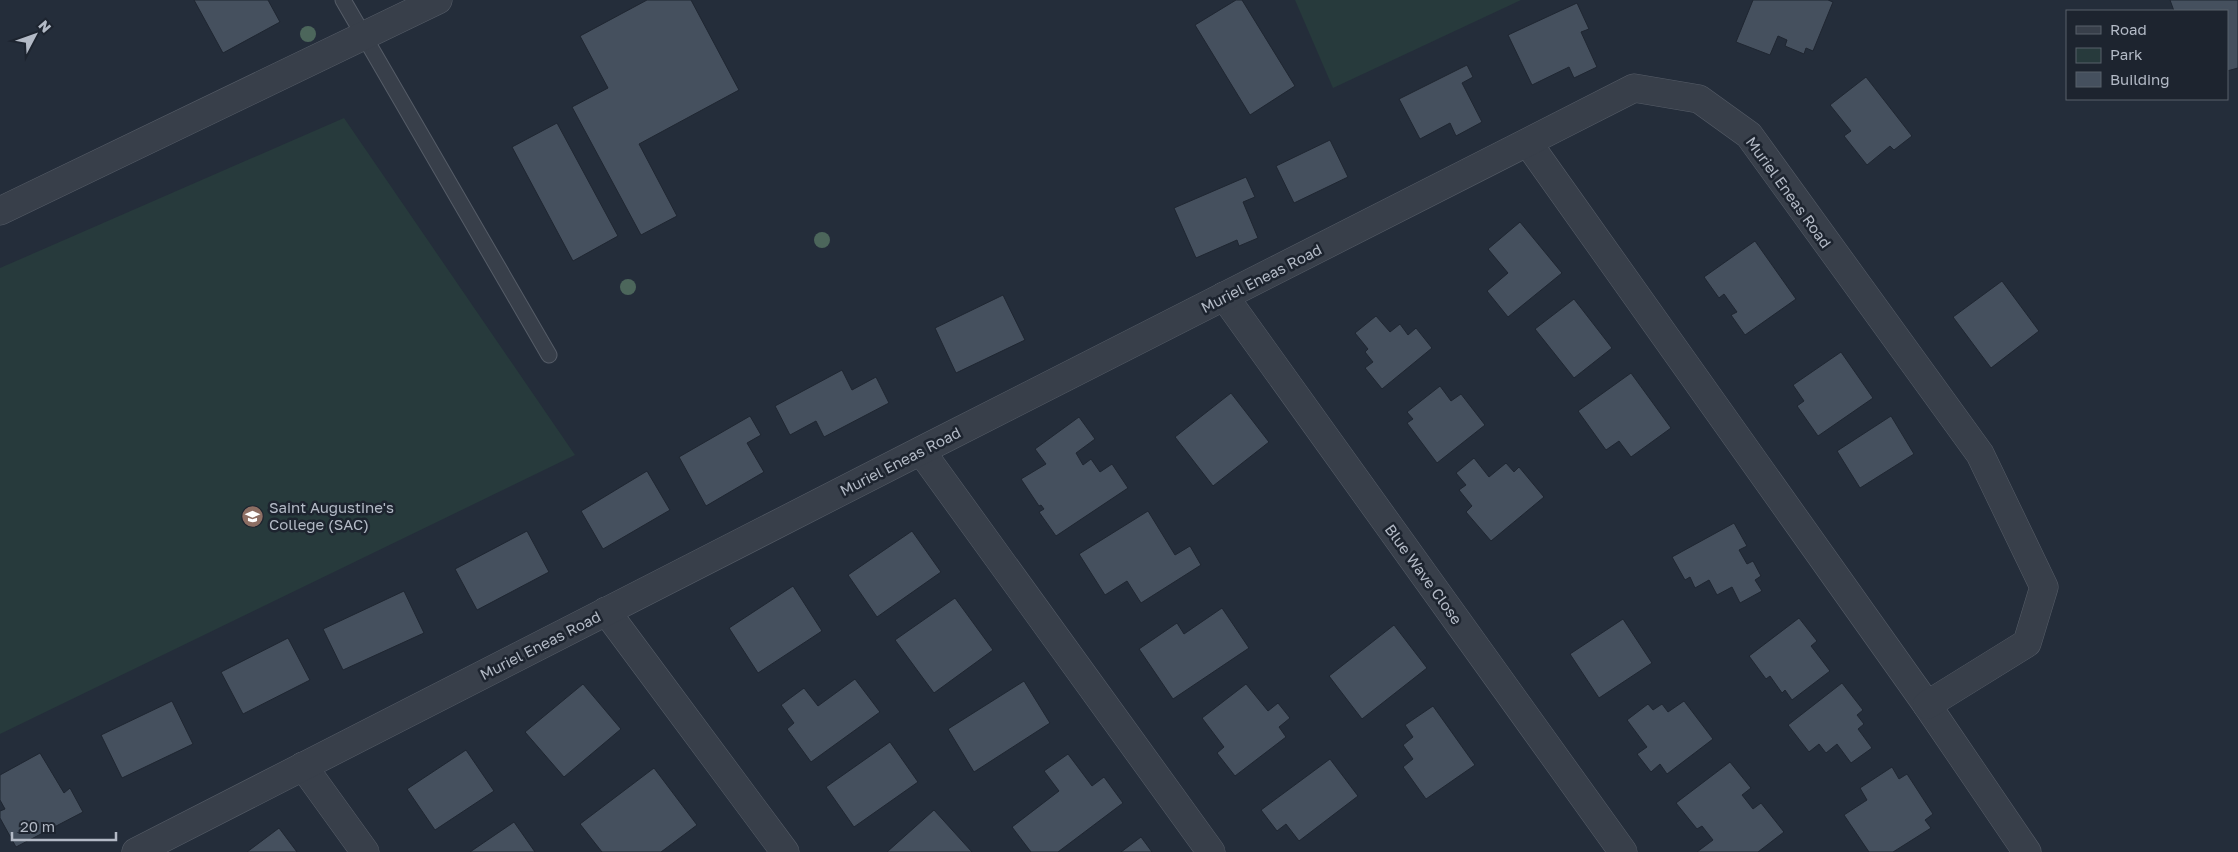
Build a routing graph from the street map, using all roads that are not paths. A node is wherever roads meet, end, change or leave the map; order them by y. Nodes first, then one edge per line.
1 (344, 0) edge
2 (438, 0) edge
3 (364, 38) junction
4 (1528, 143) junction
5 (0, 211) edge
6 (1224, 296) junction
7 (549, 355) dead end
8 (921, 451) junction
9 (606, 611) junction
10 (1927, 705) junction
11 (303, 766) junction
12 (136, 852) edge
13 (365, 852) edge
14 (785, 852) edge
15 (1211, 852) edge
16 (1623, 852) edge
17 (2027, 852) edge

1 - 3 lane
2 - 3 street
3 - 5 street
3 - 7 lane
4 - 6 street, Muriel Eneas Road
4 - 10 street
4 - 10 street, Muriel Eneas Road
6 - 8 street, Muriel Eneas Road
6 - 16 street, Blue Wave Close
8 - 9 street, Muriel Eneas Road
8 - 15 street
9 - 11 street, Muriel Eneas Road
9 - 14 street
10 - 17 street
11 - 12 street, Muriel Eneas Road
11 - 13 street

